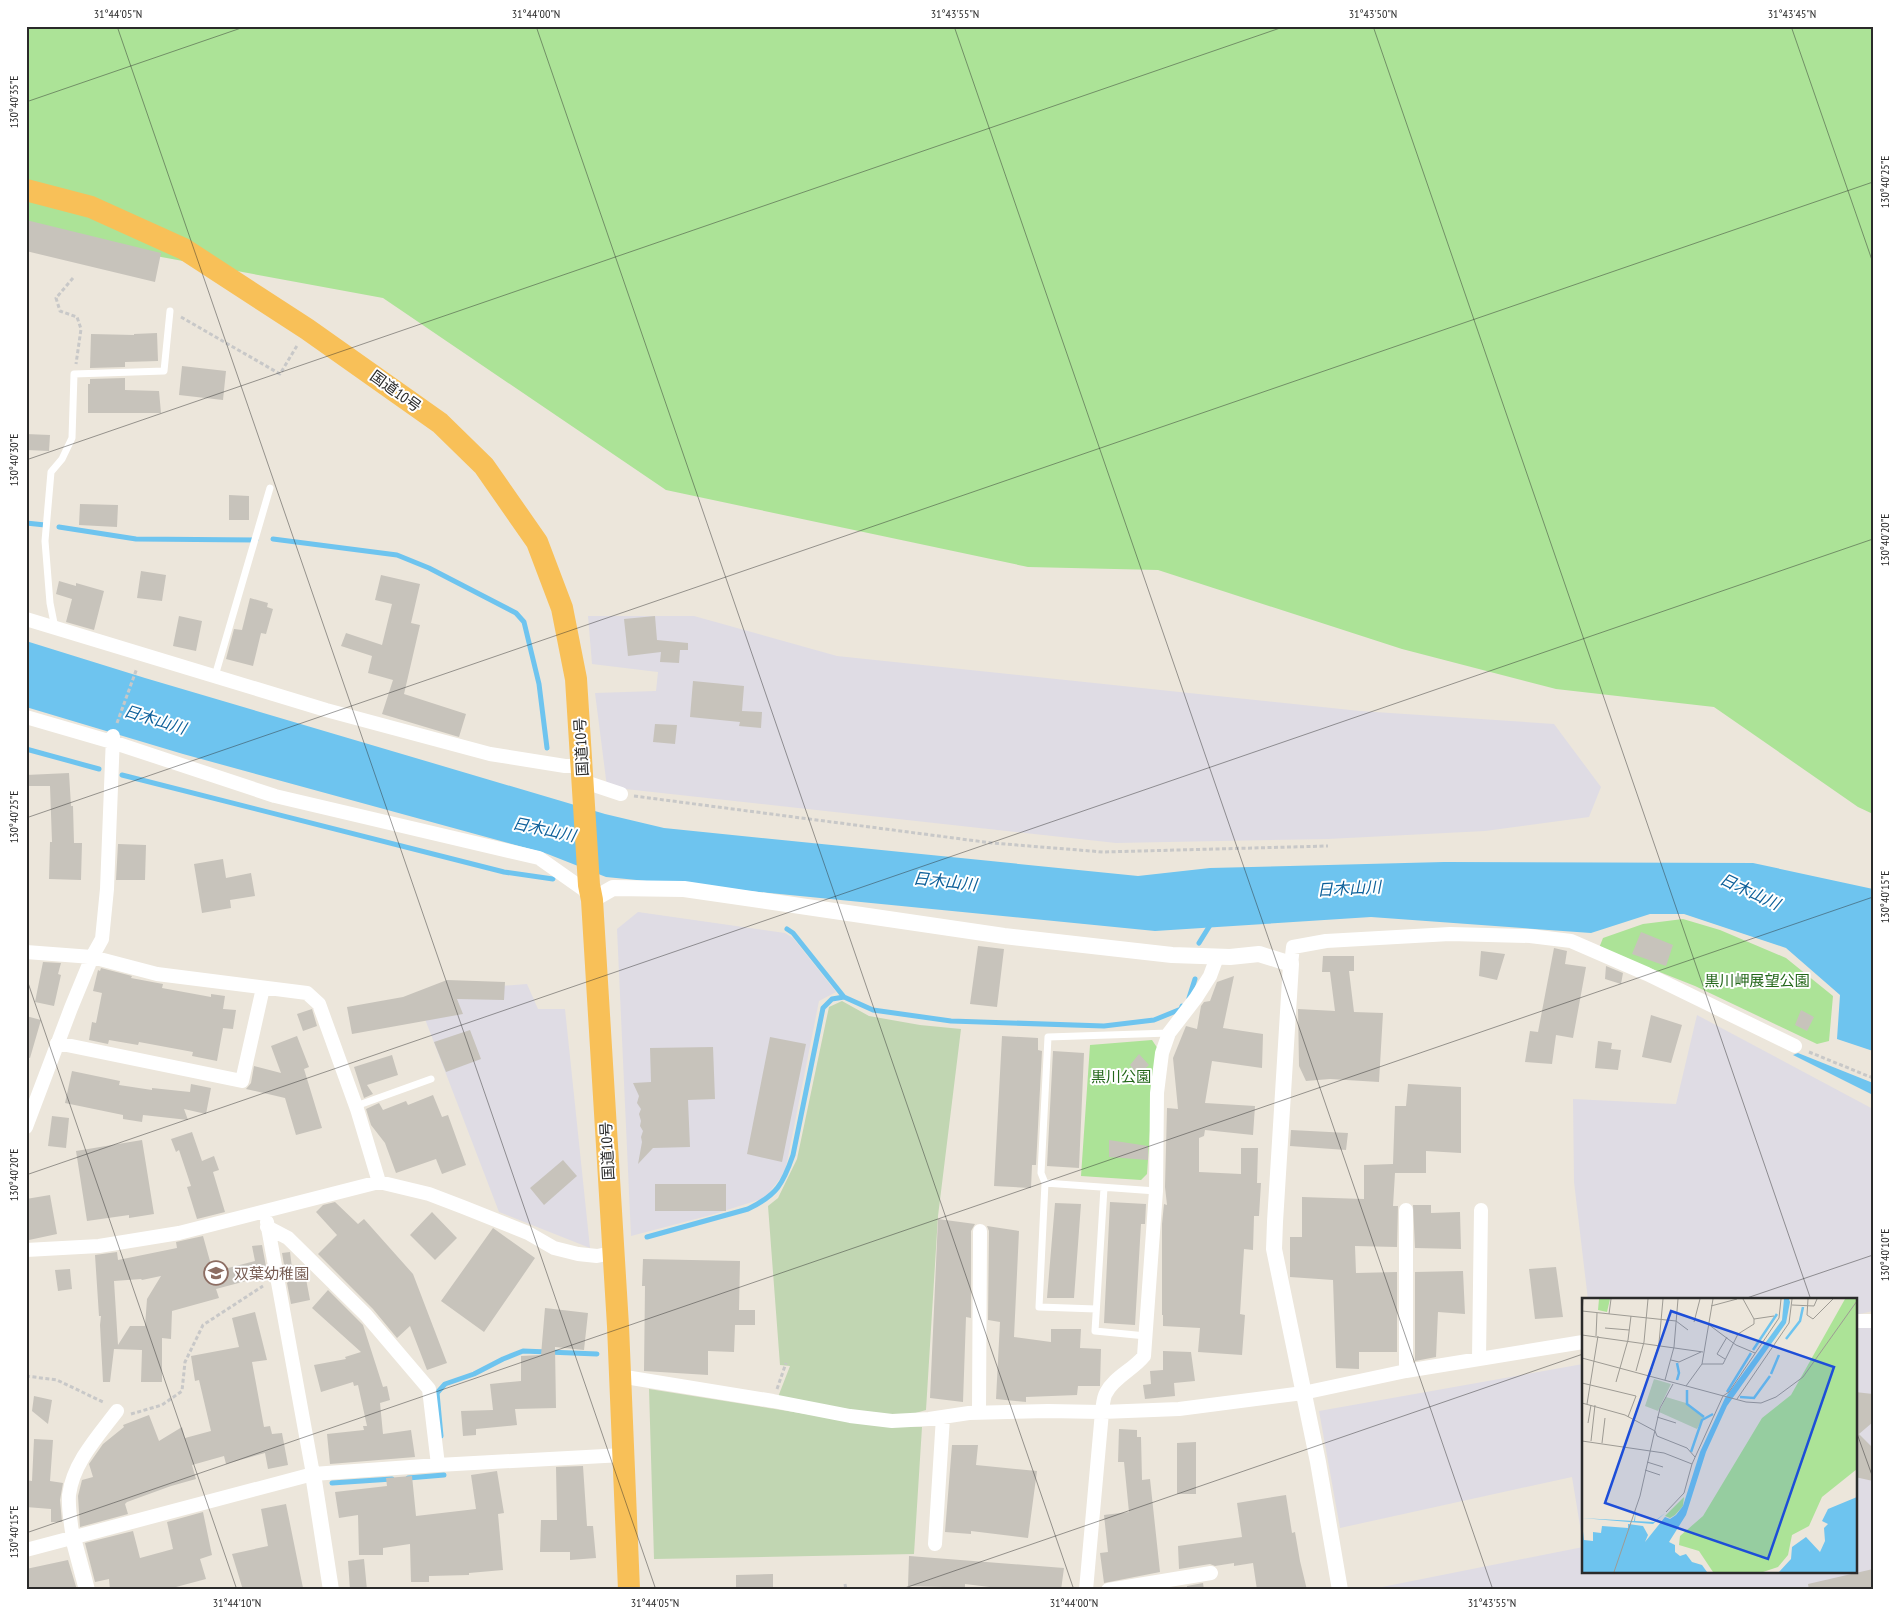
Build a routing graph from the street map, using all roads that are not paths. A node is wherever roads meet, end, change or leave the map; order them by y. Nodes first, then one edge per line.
1 (26, 190) edge
2 (170, 311) road end
3 (270, 488) dead end
4 (26, 619) edge
5 (55, 628) junction
6 (215, 676) junction
7 (26, 717) edge
8 (112, 739) junction
9 (582, 783) junction
10 (621, 794) road end
11 (591, 892) junction
12 (26, 952) edge
13 (92, 957) junction
14 (1217, 957) junction
15 (1291, 964) junction
16 (263, 988) junction
17 (1169, 1033) junction
18 (57, 1043) junction
19 (1795, 1046) road end
20 (431, 1079) dead end
21 (356, 1106) junction
22 (26, 1127) edge
23 (379, 1182) junction
24 (1045, 1183) junction
25 (1104, 1188) junction
26 (1156, 1191) junction
27 (1406, 1210) dead end
28 (1481, 1210) dead end
29 (265, 1212) junction
30 (267, 1227) junction
31 (980, 1231) dead end
32 (26, 1250) edge
33 (612, 1253) junction
34 (1096, 1309) junction
35 (1856, 1321) edge
36 (1873, 1321) edge
37 (1146, 1336) junction
38 (1582, 1342) edge
39 (1479, 1359) junction
40 (1406, 1370) junction
41 (619, 1376) junction
42 (1303, 1393) junction
43 (117, 1411) road end
44 (1102, 1412) junction
45 (979, 1413) junction
46 (943, 1417) junction
47 (624, 1455) junction
48 (438, 1465) junction
49 (313, 1474) junction
50 (73, 1538) junction
51 (935, 1544) dead end
52 (26, 1550) edge
53 (1211, 1573) dead end
54 (1178, 1584) edge
55 (87, 1590) edge
56 (331, 1590) edge
57 (629, 1590) edge
58 (1086, 1590) edge
59 (1108, 1590) edge
60 (1340, 1590) edge

1 - 9 highway, 国道10号
2 - 5 lane
3 - 6 lane
4 - 5 street
5 - 6 street
6 - 9 street
7 - 8 street
8 - 11 street
8 - 13 street
9 - 10 street
9 - 11 highway, 国道10号
11 - 14 street
11 - 33 highway, 国道10号
12 - 13 street
13 - 16 street
13 - 18 street
14 - 15 street
14 - 17 street
15 - 19 street
15 - 42 street
16 - 18 street
16 - 21 street
17 - 24 lane
17 - 26 street
18 - 22 street
20 - 21 lane
21 - 23 street
23 - 29 street
23 - 33 street
24 - 25 lane
24 - 34 lane
25 - 26 lane
25 - 34 lane
26 - 37 street
27 - 40 street
28 - 39 street
29 - 30 street
29 - 32 street
30 - 48 street
30 - 49 street
31 - 45 street
33 - 41 highway, 国道10号
34 - 37 lane
35 - 36 street
37 - 44 street
38 - 39 street
39 - 40 street
40 - 42 street
41 - 46 street
41 - 47 highway, 国道10号
42 - 44 street
42 - 60 street
43 - 50 street
44 - 45 street
44 - 58 street
45 - 46 street
46 - 51 street
47 - 48 street
47 - 57 highway, 国道10号
48 - 49 street
49 - 50 street
49 - 56 street
50 - 52 street
50 - 55 street
53 - 54 street
54 - 59 street

